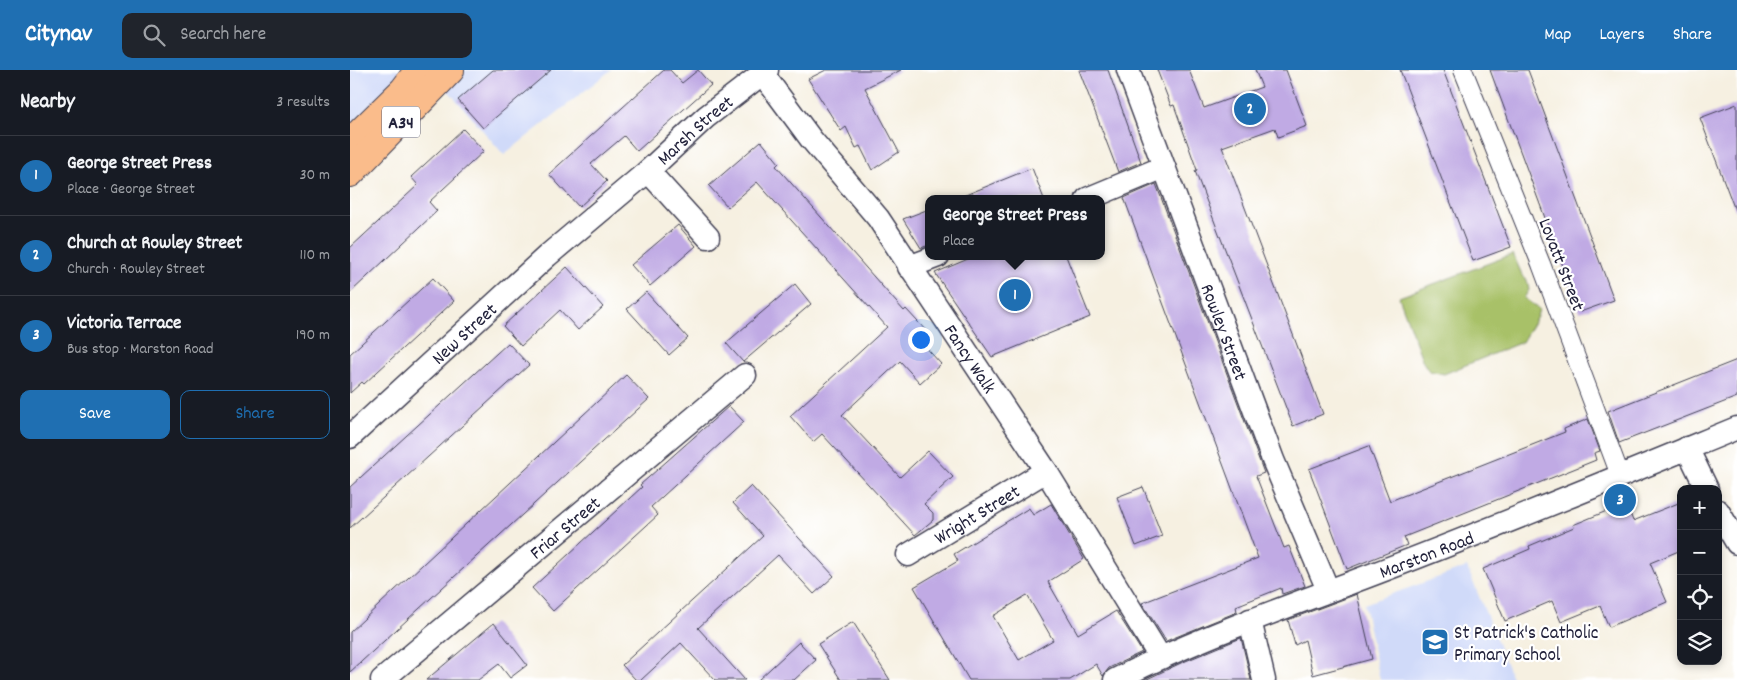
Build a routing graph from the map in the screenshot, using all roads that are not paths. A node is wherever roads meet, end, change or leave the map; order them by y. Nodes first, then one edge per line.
1 (418, 70) edge
2 (450, 70) edge
3 (1128, 70) edge
4 (1463, 70) edge
5 (752, 74) edge
6 (350, 143) edge
7 (1164, 167) junction
8 (648, 171) junction
9 (350, 173) edge
10 (1097, 195) edge
11 (578, 230) joint
12 (708, 237) dead end
13 (927, 260) edge
14 (908, 267) junction
15 (745, 375) dead end
16 (1737, 428) edge
17 (350, 437) edge
18 (1687, 448) junction
19 (1046, 472) junction
20 (1620, 476) junction
21 (1705, 485) edge
22 (1722, 518) edge
23 (1737, 543) edge
24 (908, 555) dead end
25 (1328, 590) junction
26 (1250, 620) junction
27 (1160, 657) junction
28 (382, 680) edge
29 (1115, 680) edge
30 (1264, 680) edge

1 - 6 highway, A34
2 - 9 highway, A34
3 - 7 street, Rowley Street
4 - 20 street, Lovatt Street
5 - 8 street, Marsh Street
5 - 14 street, Fancy Walk
7 - 10 street
7 - 25 street, Rowley Street
8 - 11 street, Marsh Street
8 - 12 street, Marsh Street
11 - 17 street, New Street
13 - 14 street
14 - 19 street, Fancy Walk
15 - 28 street, Friar Street
16 - 18 street, Marston Road
18 - 20 street, Marston Road
18 - 21 street
19 - 24 street, Wright Street
19 - 27 street, Fancy Walk
20 - 25 street, Marston Road
22 - 23 street
25 - 26 street, Marston Road
26 - 27 street, Marston Road
26 - 30 street
27 - 29 street, Marston Road

